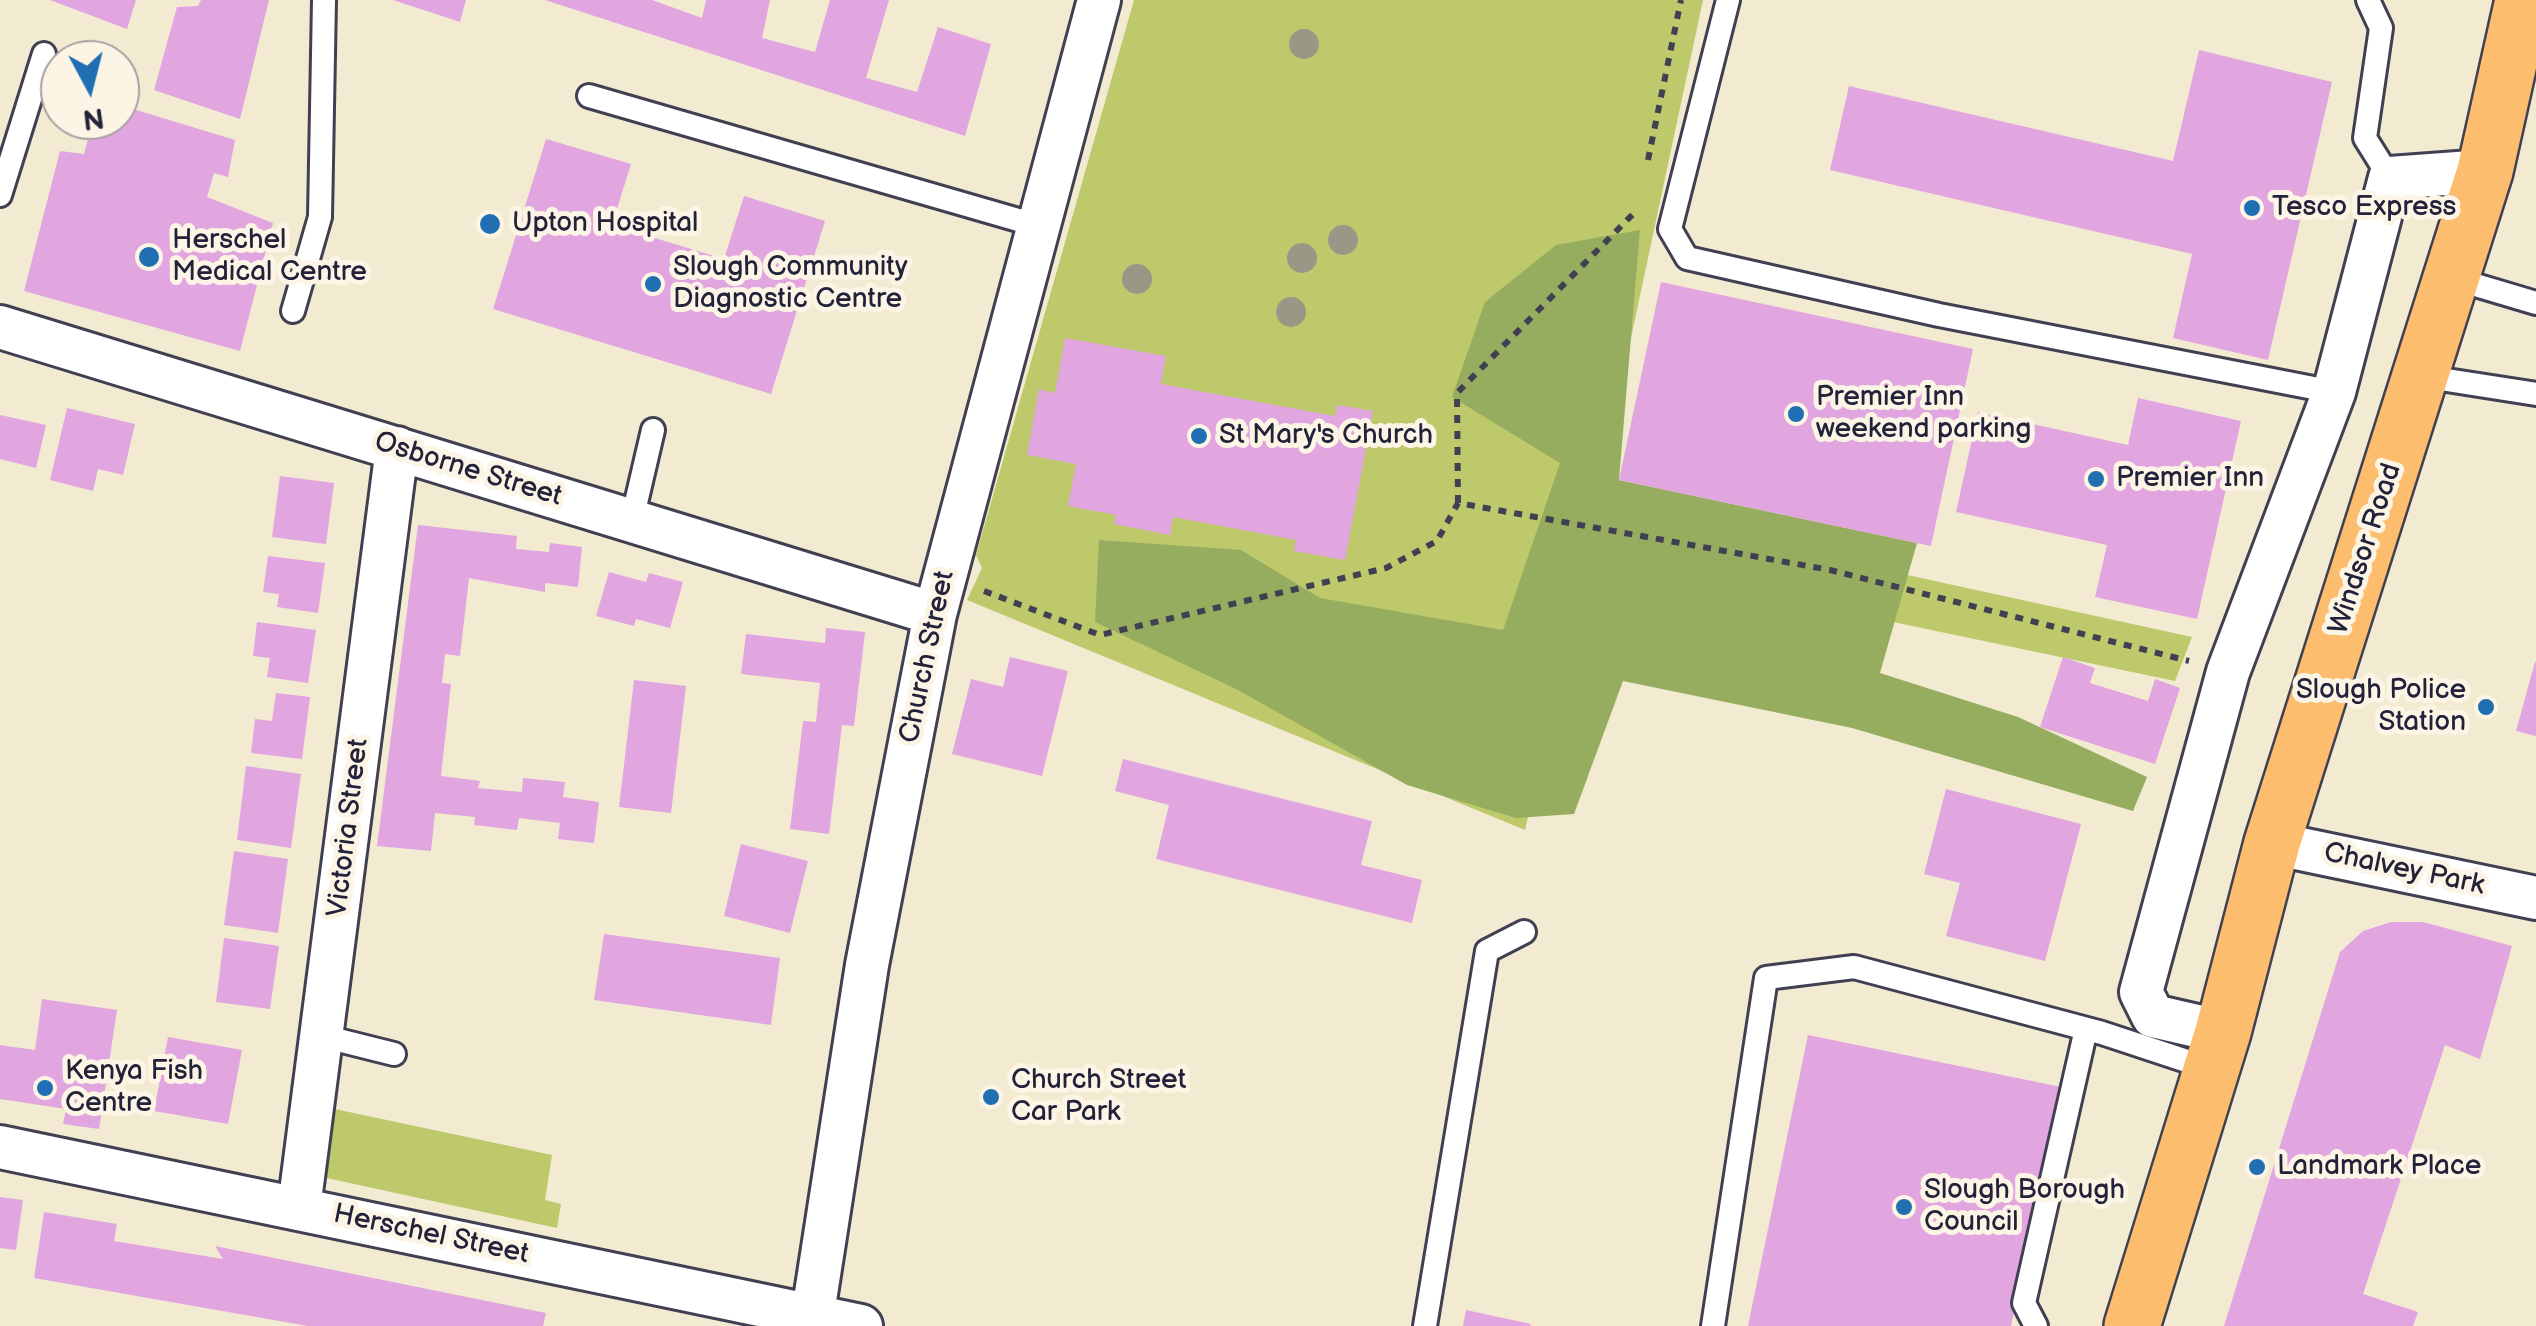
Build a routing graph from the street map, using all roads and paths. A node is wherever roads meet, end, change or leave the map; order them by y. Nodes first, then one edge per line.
1 (324, 0) edge
2 (1099, 0) edge
3 (1681, 0) edge
4 (1728, 0) edge
5 (2368, 0) edge
6 (2522, 0) edge
7 (40, 67) edge
8 (589, 96) dead end
9 (1647, 170) dead end
10 (2485, 171) junction
11 (2390, 178) junction
12 (0, 195) edge
13 (1642, 205) dead end
14 (1038, 226) junction
15 (2452, 278) junction
16 (2536, 303) edge
17 (293, 312) dead end
18 (0, 327) edge
19 (2420, 376) junction
20 (2334, 392) junction
21 (2536, 394) edge
22 (654, 430) dead end
23 (398, 448) junction
24 (1458, 503) junction
25 (632, 520) junction
26 (978, 589) dead end
27 (935, 614) junction
28 (2228, 672) junction
29 (2272, 843) junction
30 (2536, 898) edge
31 (1524, 932) dead end
32 (2086, 1028) junction
33 (322, 1036) junction
34 (2217, 1050) junction
35 (394, 1054) dead end
36 (0, 1148) edge
37 (299, 1208) junction
38 (812, 1321) edge
39 (862, 1326) edge
40 (1425, 1326) edge
41 (1713, 1326) edge
42 (2036, 1326) edge
43 (2132, 1326) edge

1 - 17 lane
2 - 14 street, Church Street
3 - 9 path
4 - 20 lane
5 - 11 lane
6 - 10 main road, Windsor Road
7 - 12 lane
8 - 14 lane
10 - 11 street
10 - 15 main road, Windsor Road
11 - 20 street
13 - 24 path
14 - 27 street, Church Street
15 - 16 lane
15 - 19 main road, Windsor Road
18 - 23 street, Osborne Street
19 - 21 lane
19 - 29 main road, Windsor Road
20 - 28 street
22 - 25 lane
23 - 25 street, Osborne Street
23 - 33 street, Victoria Street
24 - 26 path
24 - 28 path
25 - 27 street, Osborne Street
27 - 38 street, Church Street
28 - 34 street
29 - 30 street, Chalvey Park
29 - 34 main road, Windsor Road
31 - 40 lane
32 - 34 lane
32 - 41 lane
32 - 42 lane
33 - 35 lane
33 - 37 street, Victoria Street
34 - 43 main road, Windsor Road
36 - 37 street, Herschel Street
37 - 38 street, Herschel Street
38 - 39 street, Herschel Street

